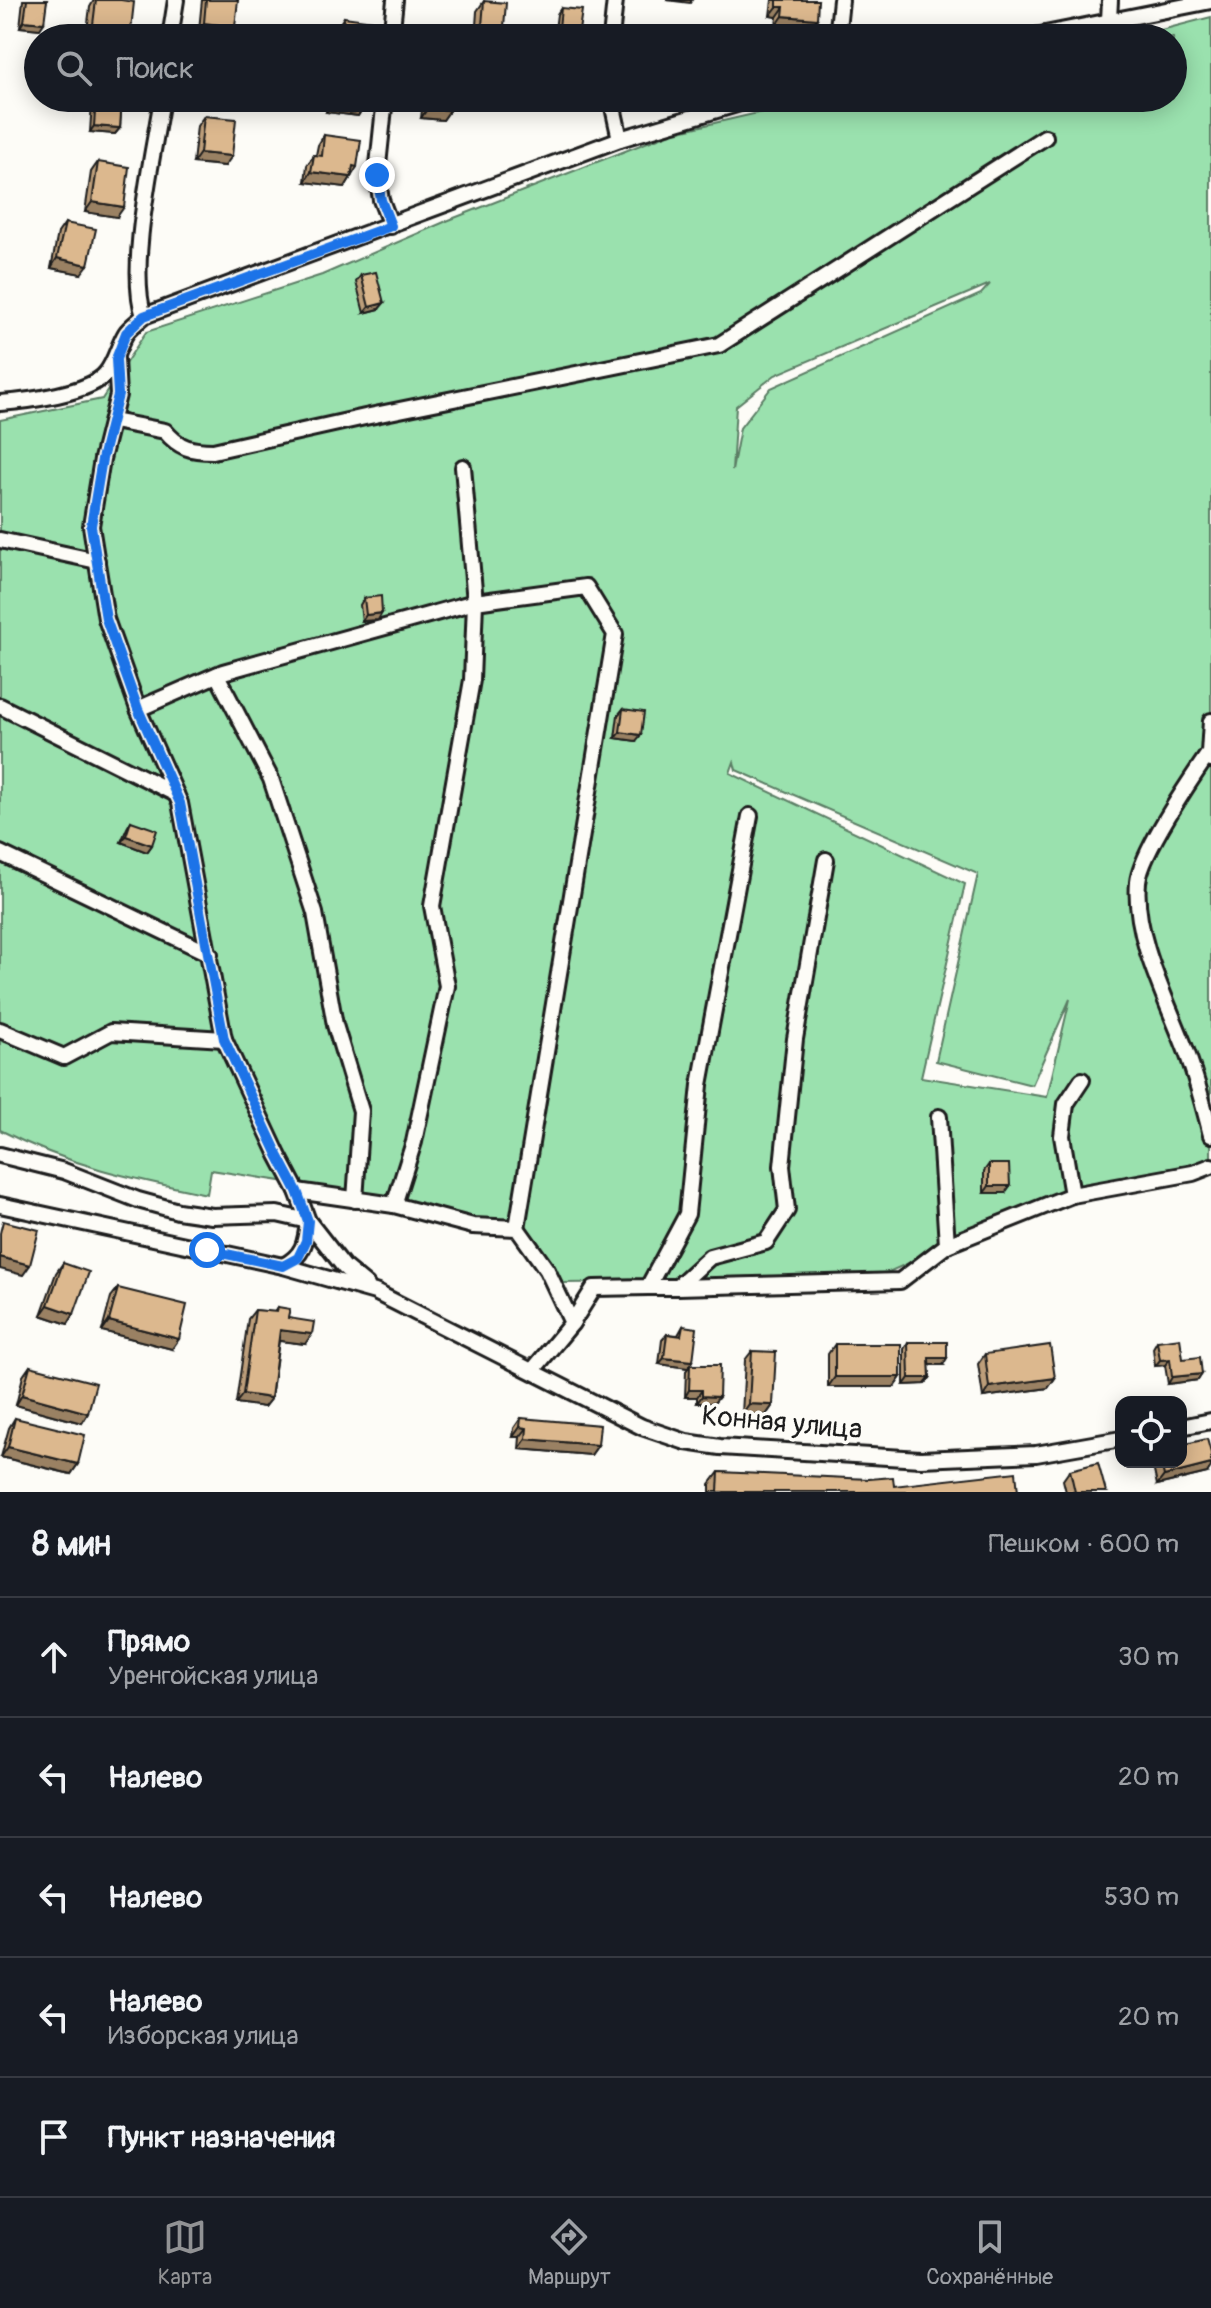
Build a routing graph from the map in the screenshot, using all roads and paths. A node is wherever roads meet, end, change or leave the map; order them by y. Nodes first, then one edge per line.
1 (176, 0) edge
2 (395, 0) edge
3 (615, 0) edge
4 (841, 0) edge
5 (1110, 0) edge
6 (1211, 1) edge
7 (1109, 20) junction
8 (172, 24) edge
9 (392, 24) edge
10 (612, 24) edge
11 (838, 24) edge
12 (1090, 24) edge
13 (160, 112) edge
14 (384, 112) edge
15 (614, 112) edge
16 (710, 112) edge
17 (1045, 137) dead end
18 (620, 139) junction
19 (391, 226) junction
20 (144, 316) junction
21 (116, 359) junction
22 (0, 403) edge
23 (113, 421) junction
24 (463, 467) dead end
25 (0, 540) edge
26 (97, 561) junction
27 (475, 602) junction
28 (217, 675) junction
29 (0, 706) edge
30 (138, 709) junction
31 (1211, 721) edge
32 (1210, 757) edge
33 (176, 794) junction
34 (750, 816) dead end
35 (0, 853) edge
36 (826, 860) dead end
37 (210, 954) junction
38 (0, 1030) edge
39 (224, 1039) junction
40 (1082, 1080) dead end
41 (939, 1117) dead end
42 (1211, 1135) edge
43 (0, 1155) edge
44 (1211, 1166) edge
45 (297, 1191) junction
46 (1072, 1195) junction
47 (355, 1200) junction
48 (0, 1205) edge
49 (394, 1205) junction
50 (308, 1221) junction
51 (517, 1228) junction
52 (947, 1245) junction
53 (283, 1266) junction
54 (648, 1287) junction
55 (677, 1287) junction
56 (375, 1292) junction
57 (572, 1323) junction
58 (533, 1370) junction
59 (1211, 1421) edge
60 (1187, 1426) edge
61 (1115, 1440) edge

1 - 8 street
2 - 9 street
3 - 10 street
4 - 11 street
5 - 7 street
6 - 7 street
7 - 12 street
13 - 20 street
14 - 19 street
15 - 18 street
16 - 18 street
17 - 23 street
18 - 19 street
19 - 20 street
20 - 21 street
21 - 22 street
21 - 23 street
23 - 26 street
24 - 27 street
25 - 26 street
26 - 30 street
27 - 28 street
27 - 49 street
27 - 51 street
28 - 30 street
28 - 47 street
29 - 33 street
30 - 33 street
31 - 32 street
32 - 42 street
33 - 37 street
34 - 54 street
35 - 37 street
36 - 55 street
37 - 39 street
38 - 39 street
39 - 45 street
40 - 46 street
41 - 52 street
43 - 50 street
44 - 46 street
45 - 47 street
45 - 50 street
46 - 52 street
47 - 49 street
48 - 53 street
49 - 51 street
50 - 53 street
50 - 56 street
51 - 57 street
52 - 55 street
53 - 56 street
54 - 55 street
54 - 57 street
56 - 58 street, Конная улица
57 - 58 street
58 - 61 street, Конная улица
59 - 60 street

